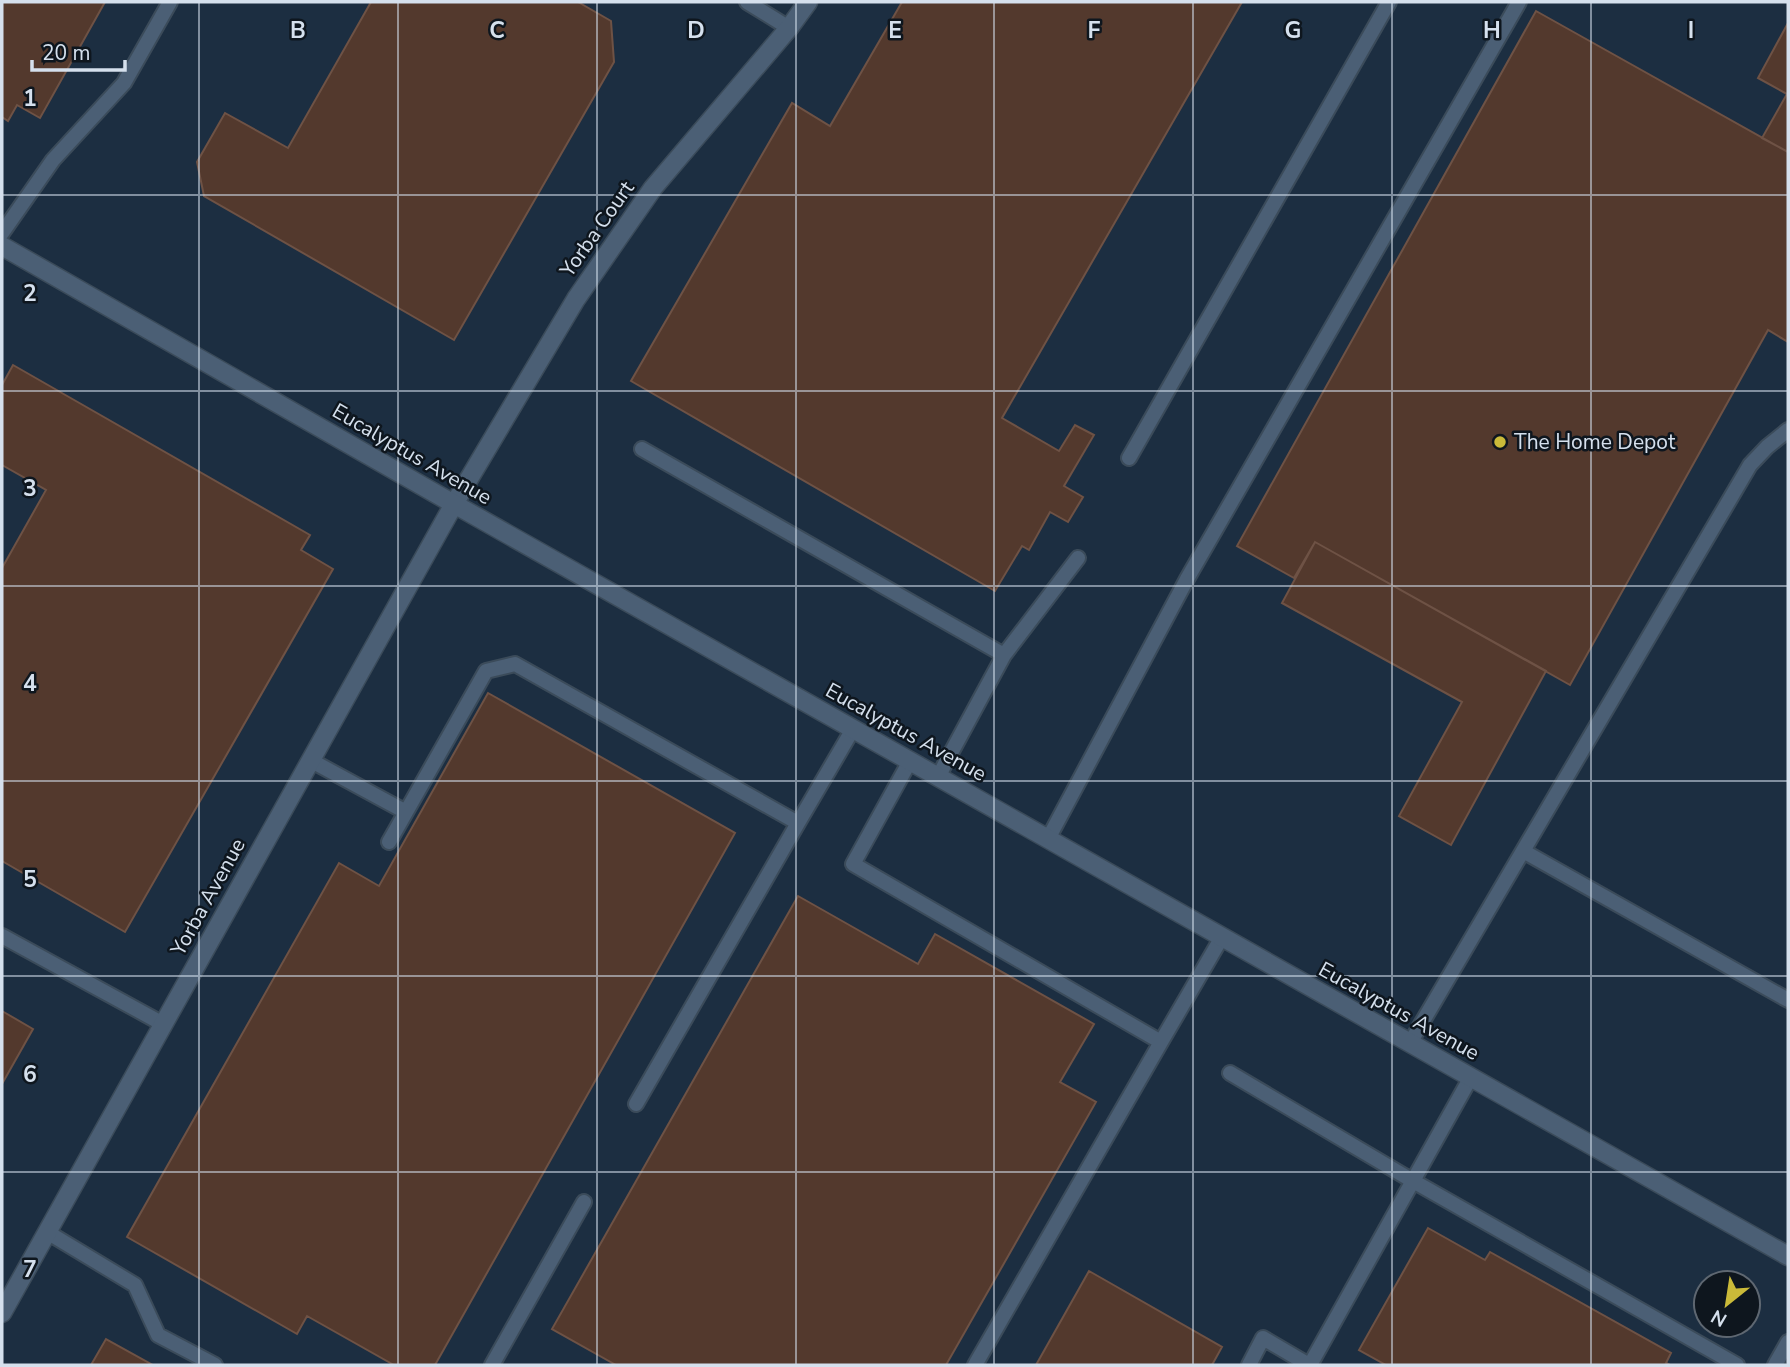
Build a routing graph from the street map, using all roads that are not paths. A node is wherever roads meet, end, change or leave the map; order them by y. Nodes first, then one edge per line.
1 (170, 2) edge
2 (747, 2) edge
3 (808, 2) edge
4 (1389, 2) edge
5 (1519, 2) edge
6 (789, 28) junction
7 (2, 233) edge
8 (2, 246) edge
9 (1788, 430) edge
10 (642, 449) dead end
11 (1129, 458) dead end
12 (454, 504) junction
13 (1078, 558) dead end
14 (1004, 656) junction
15 (853, 729) junction
16 (310, 760) junction
17 (911, 761) junction
18 (939, 777) junction
19 (406, 812) junction
20 (798, 823) junction
21 (1048, 839) junction
22 (389, 842) dead end
23 (1523, 851) junction
24 (2, 936) edge
25 (1222, 937) junction
26 (1788, 1000) edge
27 (163, 1024) junction
28 (1161, 1042) junction
29 (1410, 1044) junction
30 (1230, 1073) dead end
31 (1471, 1077) junction
32 (636, 1104) dead end
33 (1413, 1181) junction
34 (584, 1202) dead end
35 (47, 1232) junction
36 (1788, 1256) edge
37 (2, 1313) edge
38 (1788, 1342) edge
39 (215, 1365) edge
40 (492, 1365) edge
41 (975, 1365) edge
42 (1249, 1365) edge
43 (1310, 1365) edge
44 (1737, 1365) edge
45 (1775, 1365) edge

1 - 7 lane
2 - 6 lane
3 - 6 street, Yorba Court
4 - 11 lane
5 - 21 lane
6 - 12 street, Yorba Court
8 - 12 street, Eucalyptus Avenue
9 - 23 lane
10 - 14 lane
12 - 15 street, Eucalyptus Avenue
12 - 16 street, Yorba Avenue
13 - 14 lane
14 - 18 lane
15 - 17 street, Eucalyptus Avenue
15 - 20 lane
16 - 19 lane
16 - 27 street, Yorba Avenue
17 - 18 street, Eucalyptus Avenue
17 - 28 lane
18 - 21 street, Eucalyptus Avenue
19 - 20 lane
19 - 22 lane
20 - 32 lane
21 - 25 street, Eucalyptus Avenue
23 - 26 lane
23 - 29 lane
24 - 27 lane
25 - 28 lane
25 - 29 street, Eucalyptus Avenue
27 - 35 street, Yorba Avenue
28 - 41 lane
29 - 31 street, Eucalyptus Avenue
30 - 33 lane
31 - 33 lane
31 - 36 street, Eucalyptus Avenue
33 - 43 lane
33 - 44 lane
34 - 40 lane
35 - 37 street, Yorba Avenue
35 - 39 lane
38 - 45 lane
42 - 43 lane

